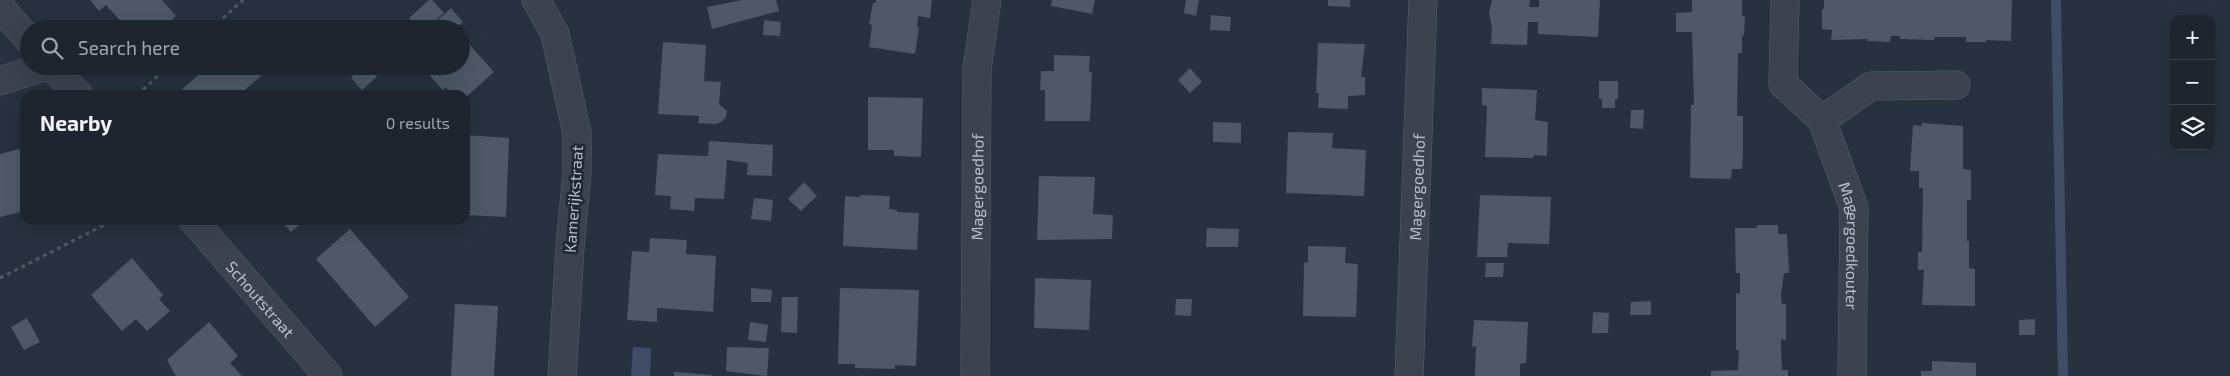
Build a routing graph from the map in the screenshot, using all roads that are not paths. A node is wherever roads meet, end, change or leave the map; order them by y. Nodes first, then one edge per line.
1 (536, 0) edge
2 (987, 0) edge
3 (1423, 0) edge
4 (1785, 0) edge
5 (0, 7) edge
6 (20, 30) edge
7 (20, 74) edge
8 (60, 75) edge
9 (0, 81) edge
10 (1956, 85) dead end
11 (74, 90) edge
12 (1822, 120) junction
13 (197, 225) edge
14 (328, 376) edge
15 (562, 376) edge
16 (975, 376) edge
17 (1409, 376) edge
18 (1852, 376) edge

1 - 15 street, Kamerijkstraat
2 - 16 street, Magergoedhof
3 - 17 street, Magergoedhof
4 - 12 street, Magergoedkouter
5 - 6 street
7 - 9 street
8 - 11 street
10 - 12 street
12 - 18 street, Magergoedkouter
13 - 14 street, Schoutstraat

